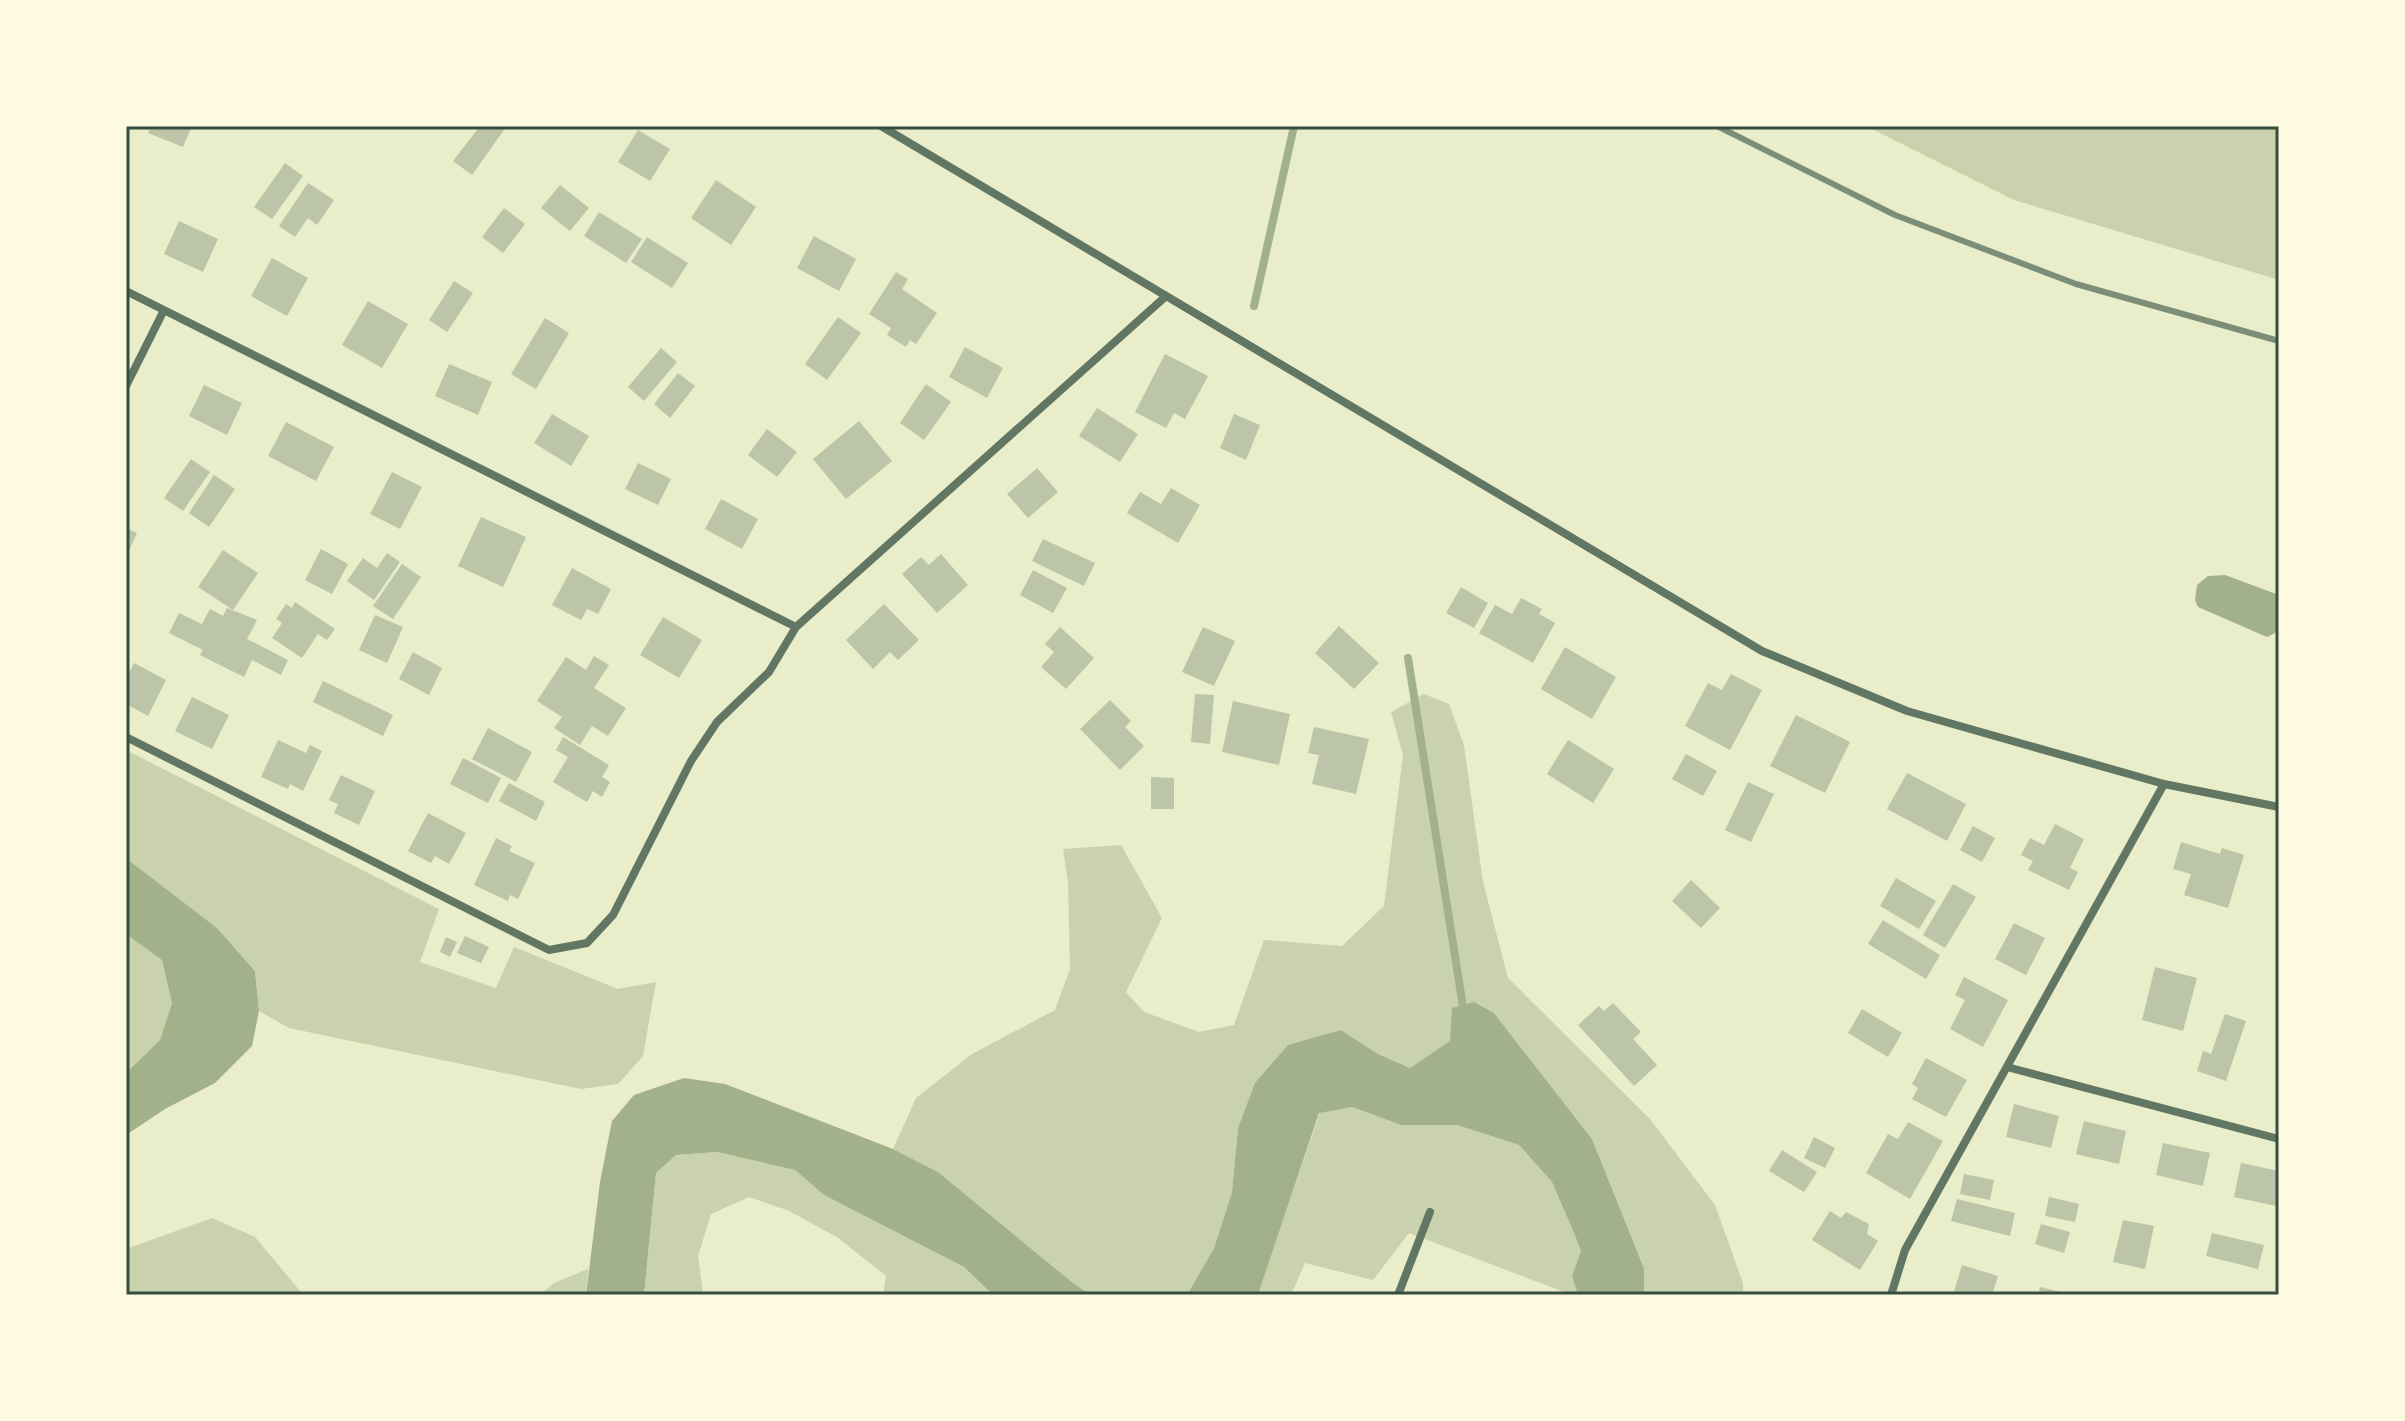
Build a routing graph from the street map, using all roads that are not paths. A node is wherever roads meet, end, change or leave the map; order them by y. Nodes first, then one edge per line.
1 (881, 126) edge
2 (126, 291) edge
3 (1165, 297) junction
4 (164, 310) junction
5 (126, 386) edge
6 (796, 627) junction
7 (126, 737) edge
8 (2164, 784) junction
9 (2279, 807) edge
10 (2007, 1067) junction
11 (2279, 1139) edge
12 (1430, 1212) dead end
13 (1398, 1295) edge
14 (1891, 1295) edge

1 - 3 street
2 - 4 street
3 - 6 street
3 - 8 street
4 - 5 street
4 - 6 street
6 - 7 street
8 - 9 street
8 - 10 street
10 - 11 street
10 - 14 street
12 - 13 street

